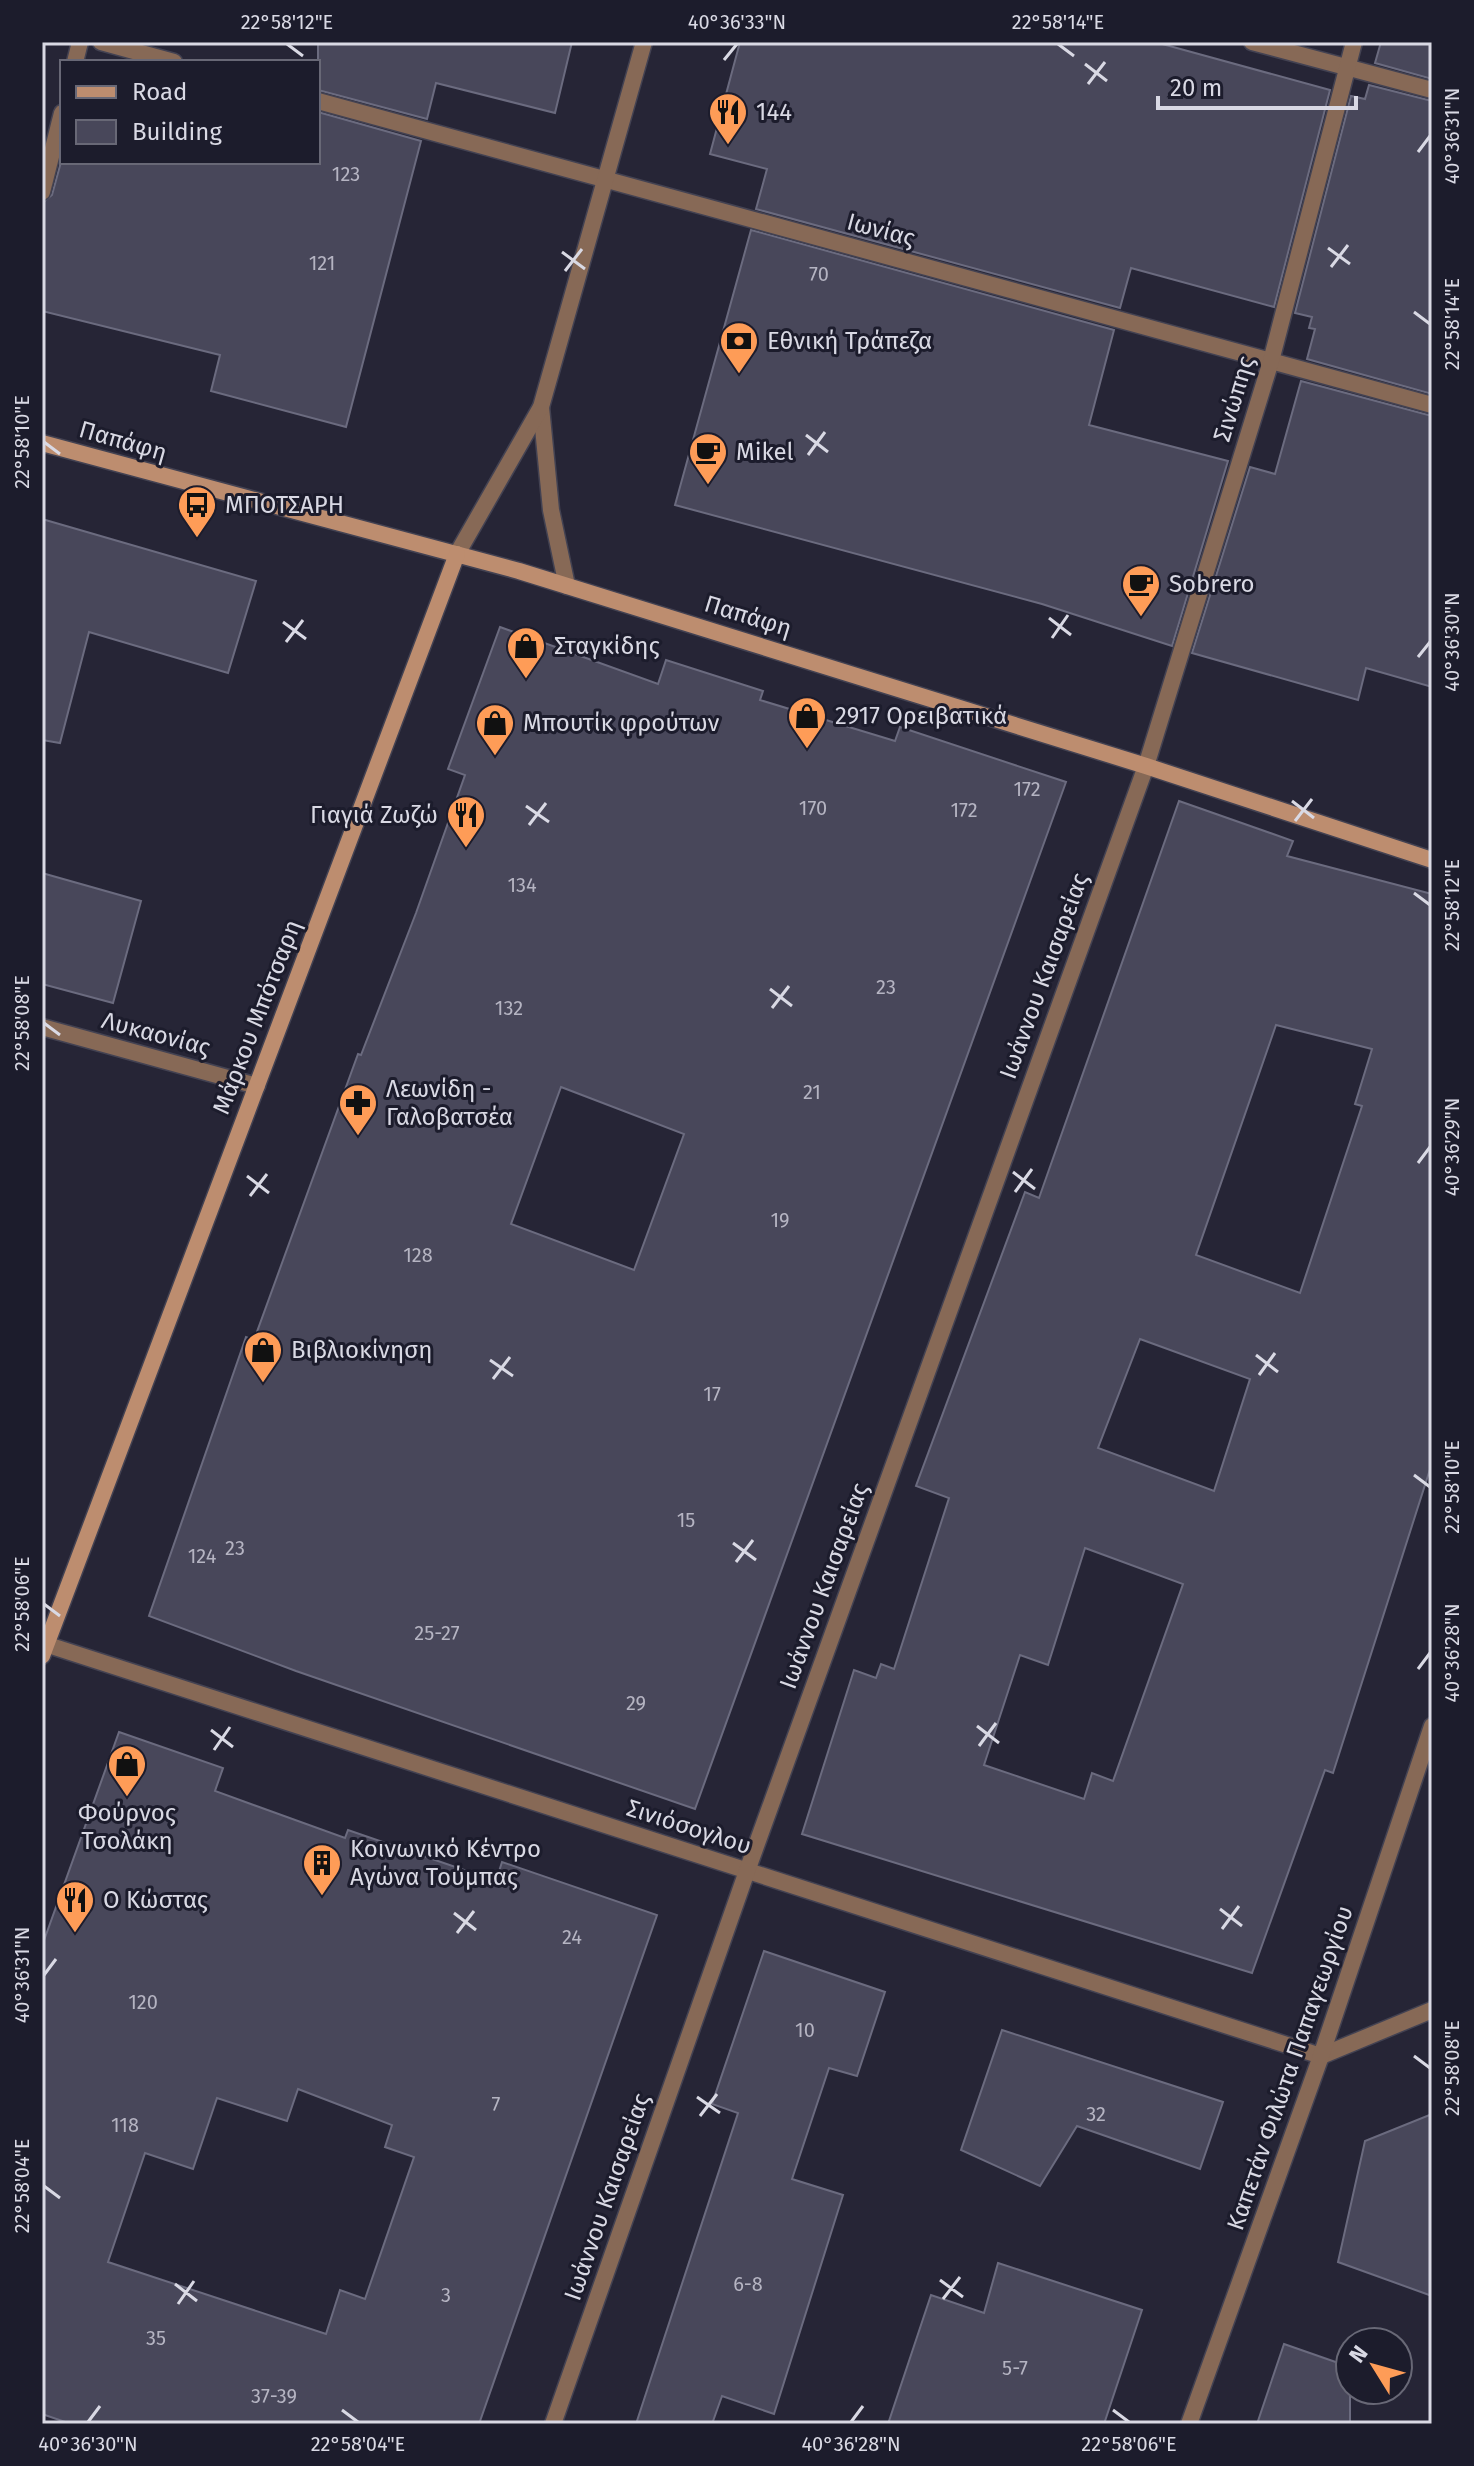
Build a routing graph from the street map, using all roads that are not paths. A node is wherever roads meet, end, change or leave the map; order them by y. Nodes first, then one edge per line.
1 (101, 42) edge
2 (644, 42) edge
3 (1252, 42) edge
4 (1354, 42) edge
5 (167, 60) edge
6 (1347, 67) junction
7 (1432, 90) edge
8 (320, 102) edge
9 (60, 121) edge
10 (605, 179) junction
11 (42, 192) edge
12 (1271, 361) junction
13 (1432, 405) edge
14 (541, 407) junction
15 (42, 443) edge
16 (457, 554) junction
17 (567, 586) junction
18 (1146, 766) junction
19 (1432, 860) edge
20 (42, 1027) edge
21 (257, 1086) junction
22 (43, 1648) edge
23 (1432, 1726) edge
24 (747, 1871) junction
25 (1432, 2010) edge
26 (1321, 2056) junction
27 (553, 2424) edge
28 (1189, 2424) edge

1 - 5 street
2 - 10 street, Μάρκου Μπότσαρη
3 - 6 street
4 - 6 street, Σινώπης
6 - 7 street
6 - 12 street, Σινώπης
8 - 10 street, Ιωνίας
9 - 11 street
10 - 12 street, Ιωνίας
10 - 14 street, Μάρκου Μπότσαρη
12 - 13 street, Ιωνίας
12 - 18 street, Σινώπης
14 - 16 street, Μάρκου Μπότσαρη
14 - 17 street, Μάρκου Μπότσαρη
15 - 16 main road, Παπάφη
16 - 17 main road, Παπάφη
16 - 21 main road, Μάρκου Μπότσαρη
17 - 18 main road, Παπάφη
18 - 19 main road, Παπάφη
18 - 24 street, Ιωάννου Καισαρείας
20 - 21 street, Λυκαονίας
21 - 22 main road, Μάρκου Μπότσαρη
22 - 24 street, Σινιόσογλου
23 - 26 street, Καπετάν Φιλώτα Παπαγεωργίου
24 - 26 street, Σινιόσογλου
24 - 27 street, Ιωάννου Καισαρείας
25 - 26 street
26 - 28 street, Καπετάν Φιλώτα Παπαγεωργίου

